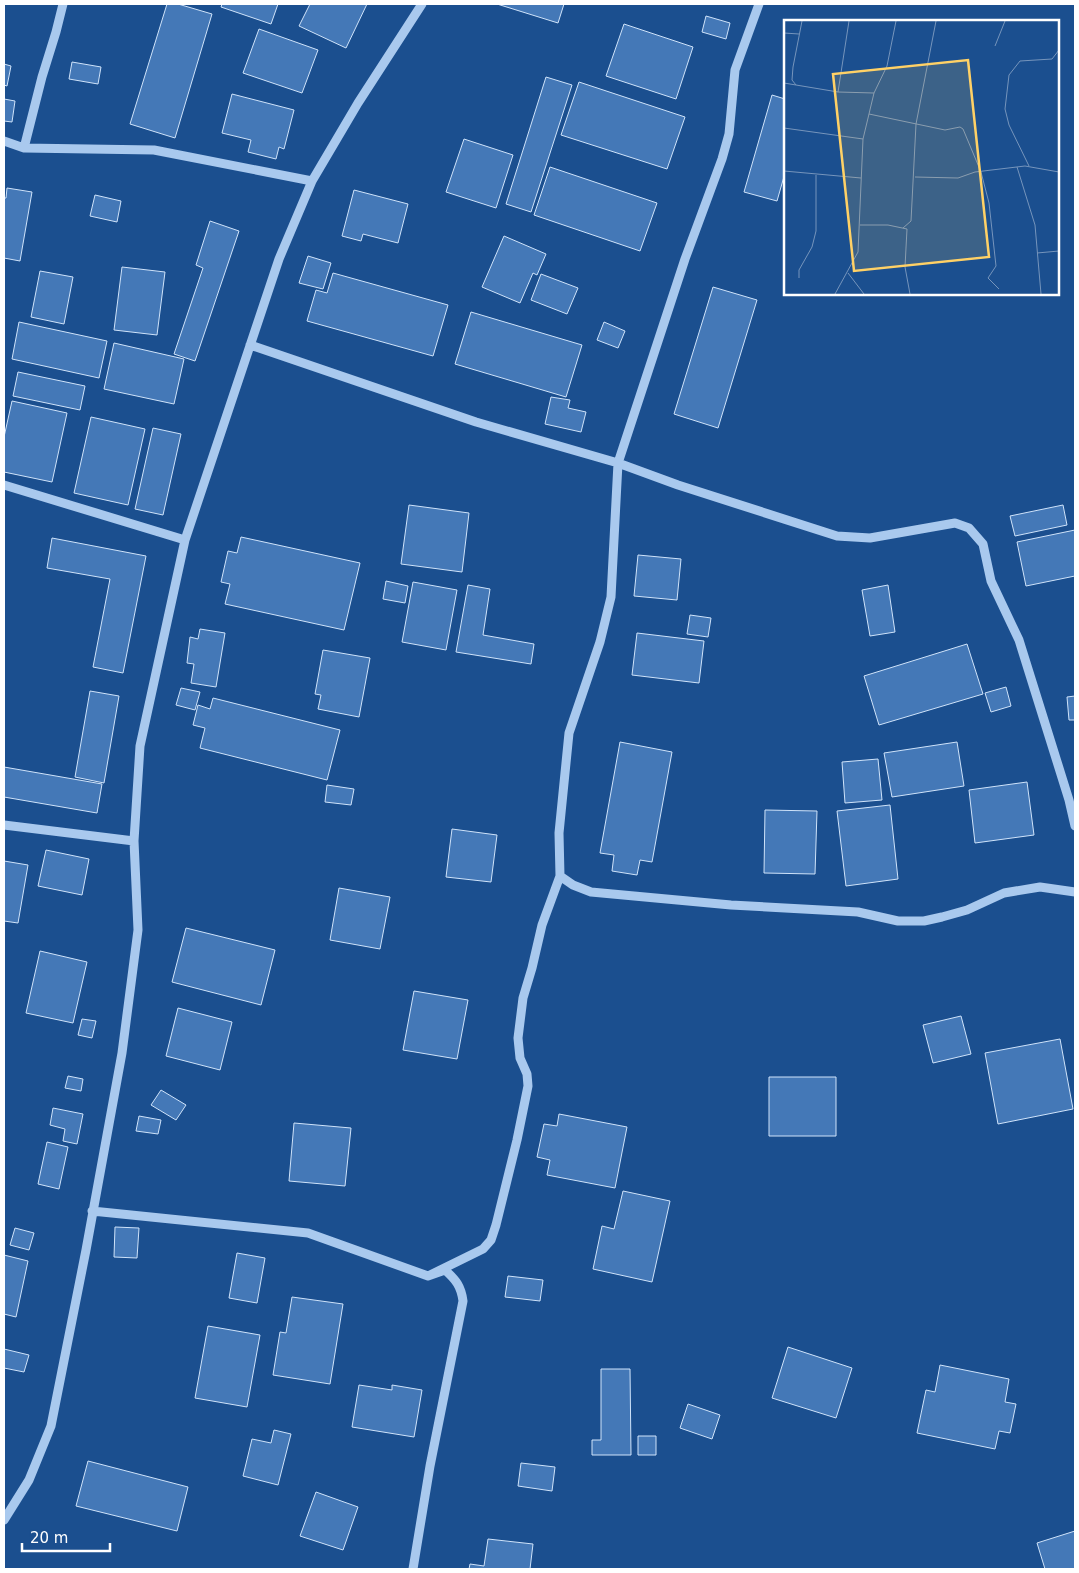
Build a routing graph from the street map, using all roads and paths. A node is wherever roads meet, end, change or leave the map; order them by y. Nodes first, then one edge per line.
1 (63, 4) edge
2 (422, 4) edge
3 (759, 4) edge
4 (4, 141) edge
5 (24, 148) junction
6 (312, 180) junction
7 (250, 345) junction
8 (618, 463) junction
9 (4, 485) edge
10 (185, 540) junction
11 (4, 825) edge
12 (1075, 826) edge
13 (134, 841) junction
14 (560, 876) junction
15 (1075, 892) edge
16 (92, 1211) junction
17 (428, 1276) junction
18 (4, 1520) edge
19 (413, 1569) edge

1 - 5 street
2 - 6 street
3 - 8 street
4 - 5 street
5 - 6 street
6 - 7 street
7 - 8 street
7 - 10 street
8 - 12 street
8 - 14 street
9 - 10 street
10 - 13 street
11 - 13 street
13 - 16 street
14 - 15 street
14 - 17 street
16 - 17 street
16 - 18 street
17 - 19 street

